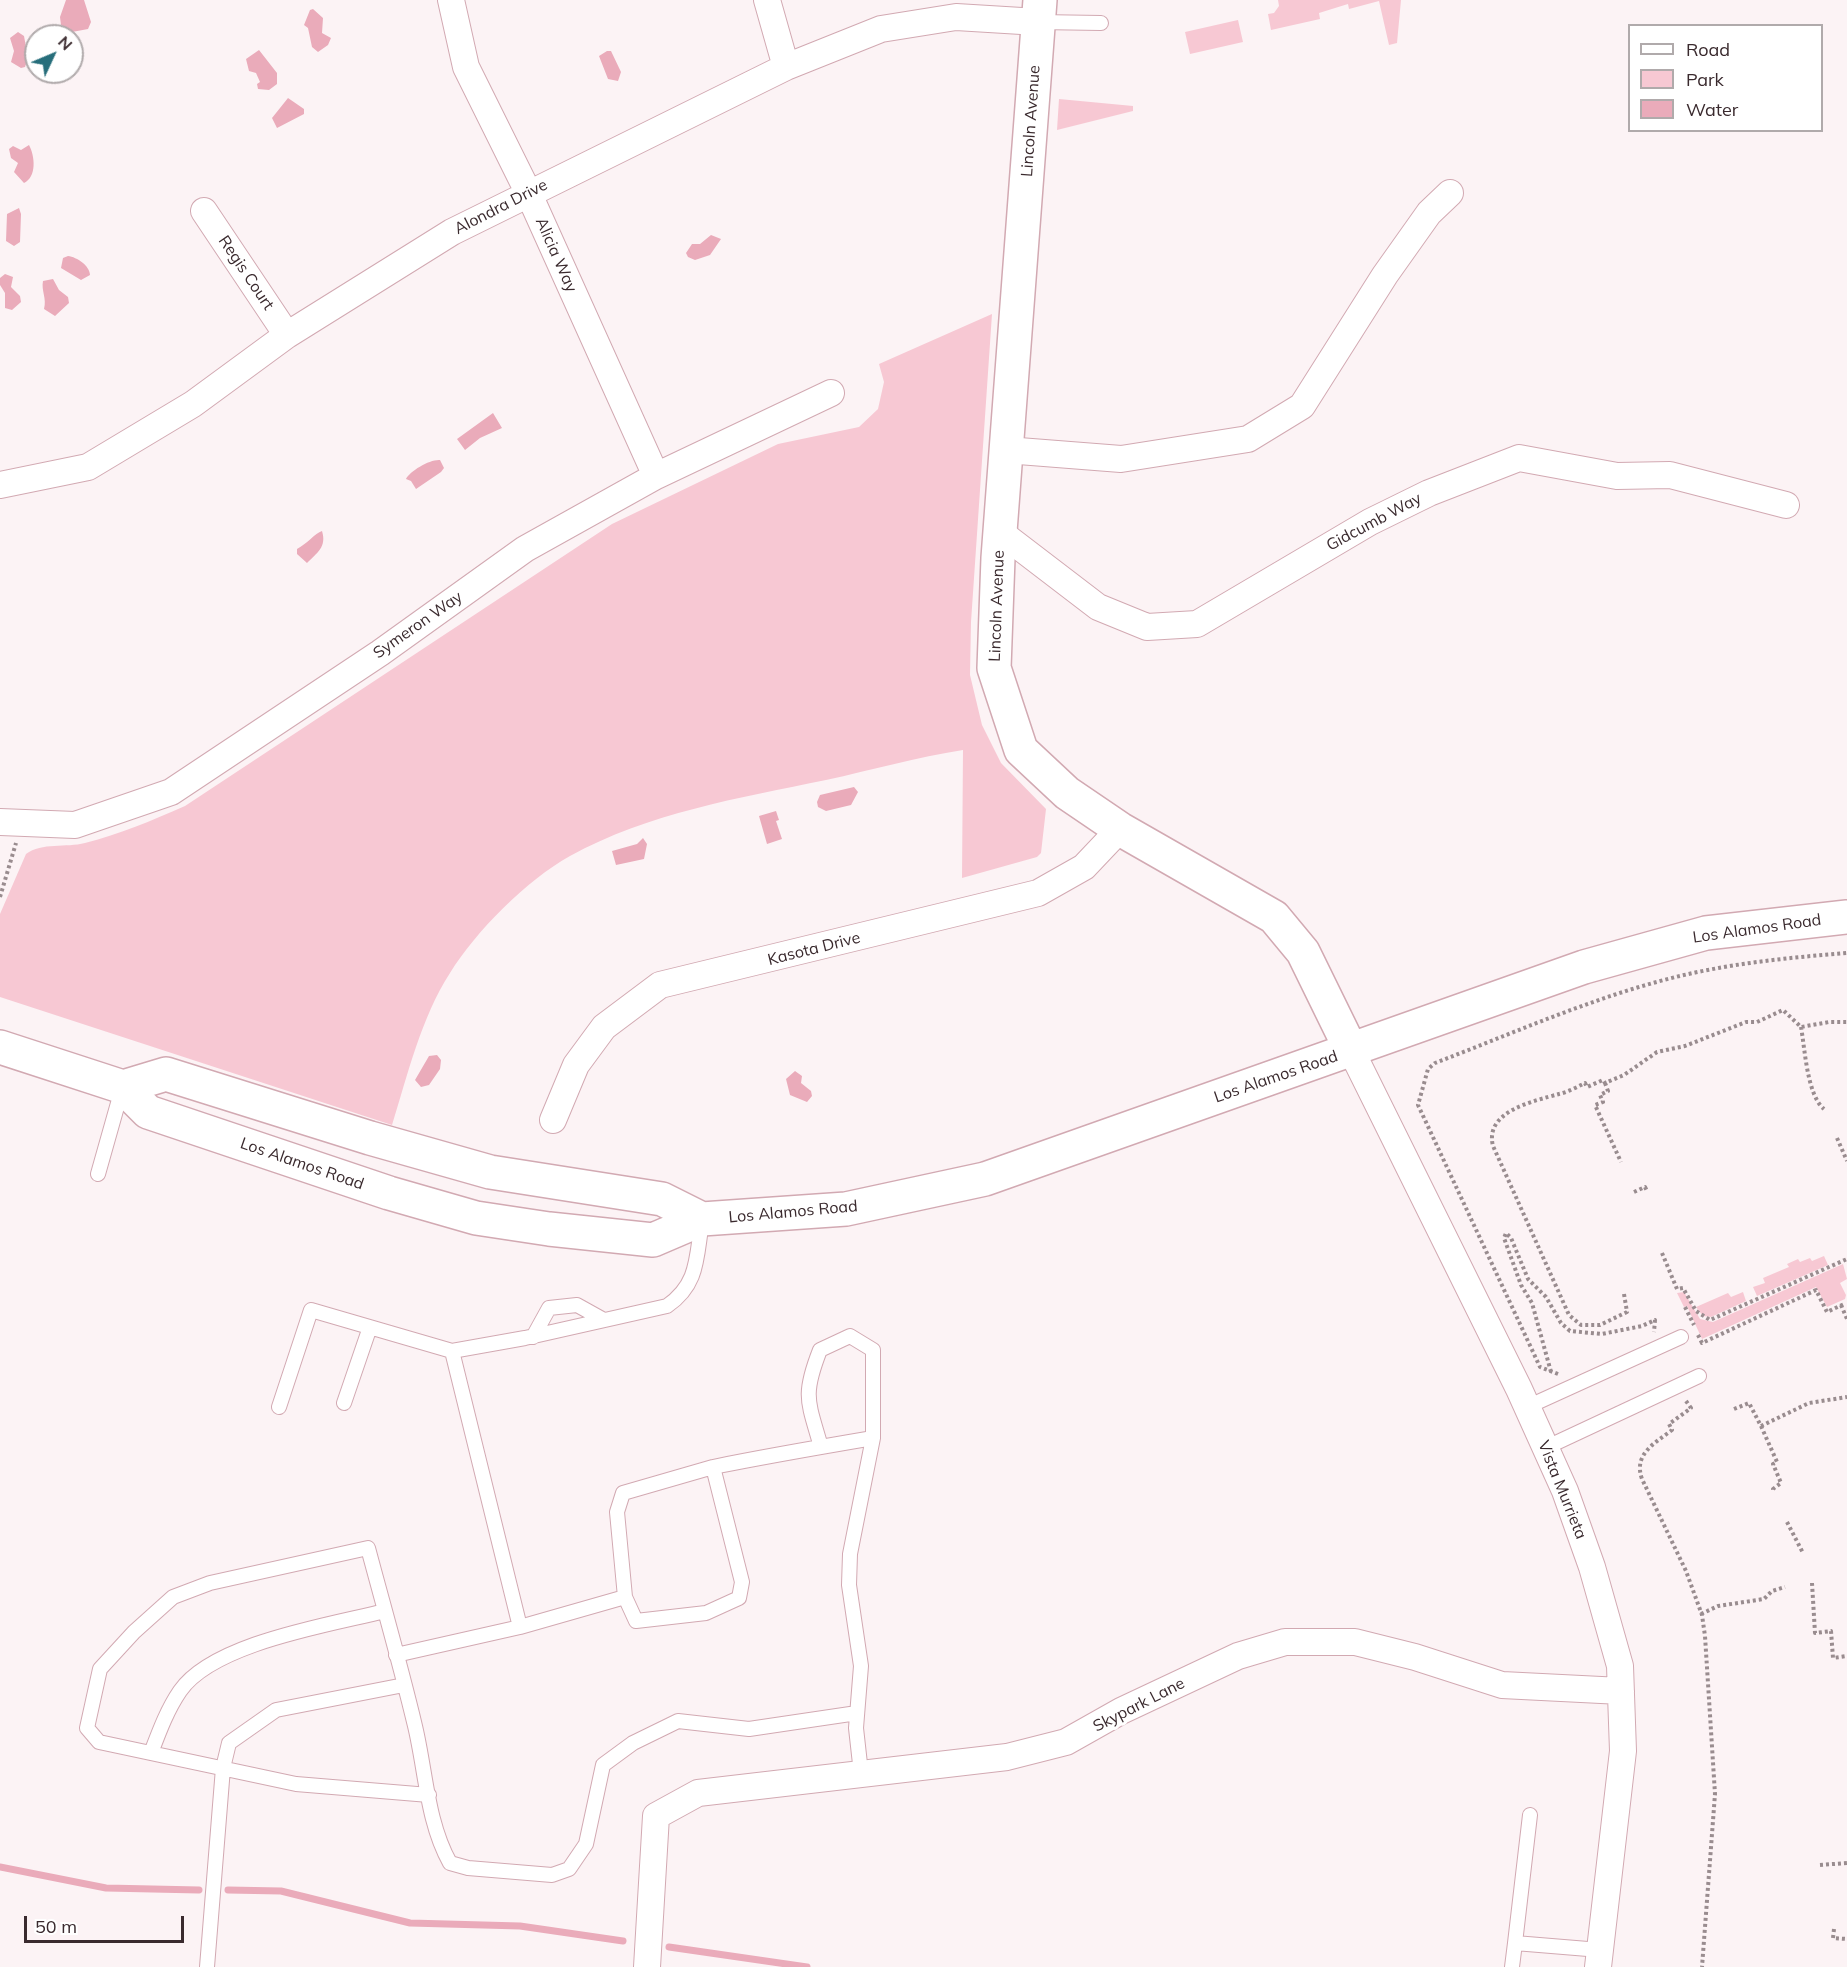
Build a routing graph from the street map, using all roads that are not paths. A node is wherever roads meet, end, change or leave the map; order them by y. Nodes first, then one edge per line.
1 (451, 0) edge
2 (767, 0) edge
3 (1039, 11) edge
4 (1101, 23) dead end
5 (786, 67) junction
6 (528, 192) junction
7 (1450, 193) dead end
8 (204, 211) dead end
9 (287, 334) junction
10 (831, 393) dead end
11 (1006, 450) junction
12 (656, 476) junction
13 (0, 485) edge
14 (1786, 505) dead end
15 (1000, 532) junction
16 (0, 822) edge
17 (1120, 829) junction
18 (1847, 917) edge
19 (0, 1047) edge
20 (1351, 1050) junction
21 (123, 1087) junction
22 (553, 1120) dead end
23 (98, 1174) dead end
24 (702, 1220) junction
25 (604, 1320) junction
26 (370, 1327) junction
27 (533, 1336) junction
28 (1681, 1337) dead end
29 (452, 1351) junction
30 (1699, 1376) dead end
31 (344, 1403) dead end
32 (279, 1407) dead end
33 (1527, 1407) junction
34 (873, 1438) junction
35 (821, 1447) junction
36 (1545, 1448) junction
37 (713, 1467) junction
38 (626, 1597) junction
39 (385, 1611) junction
40 (520, 1627) junction
41 (396, 1656) junction
42 (404, 1685) junction
43 (1621, 1691) junction
44 (857, 1713) junction
45 (151, 1753) junction
46 (223, 1768) junction
47 (861, 1773) junction
48 (429, 1795) junction
49 (1530, 1815) dead end
50 (1515, 1943) junction
51 (1599, 1959) edge
52 (207, 1967) edge
53 (647, 1967) edge
54 (1512, 1967) edge

1 - 6 street, Alicia Way
2 - 5 street
3 - 4 lane
3 - 5 street, Alondra Drive
3 - 11 main road, Lincoln Avenue
5 - 6 street, Alondra Drive
6 - 9 street, Alondra Drive
6 - 12 street, Alicia Way
7 - 11 street
8 - 9 street, Regis Court
9 - 13 street, Alondra Drive
10 - 12 street, Symeron Way
11 - 15 main road, Lincoln Avenue
12 - 16 street, Symeron Way
14 - 15 street, Gidcumb Way
15 - 17 main road, Lincoln Avenue
17 - 20 main road, Lincoln Avenue
17 - 22 street, Kasota Drive
18 - 20 main road, Los Alamos Road
19 - 21 main road, Los Alamos Road
20 - 24 main road, Los Alamos Road
20 - 33 street, Vista Murrieta
21 - 23 lane
21 - 24 main road
21 - 24 main road, Los Alamos Road
24 - 25 lane
25 - 27 lane
25 - 27 lane
26 - 29 lane
26 - 31 lane
26 - 32 lane
27 - 29 lane
28 - 33 lane
29 - 40 lane
30 - 36 lane
33 - 36 street, Vista Murrieta
34 - 35 lane
34 - 35 lane
34 - 44 lane
35 - 37 lane
36 - 43 street, Vista Murrieta
37 - 38 lane
37 - 38 lane
38 - 40 lane
39 - 41 lane
39 - 45 lane
39 - 45 lane
40 - 41 lane
41 - 42 lane
42 - 46 lane
42 - 48 lane
43 - 47 street, Skypark Lane
43 - 51 street, Vista Murrieta
44 - 47 lane
44 - 48 lane
45 - 46 lane
46 - 48 lane
46 - 52 lane
47 - 53 street, Skypark Lane
49 - 50 lane
50 - 51 lane
50 - 54 lane

